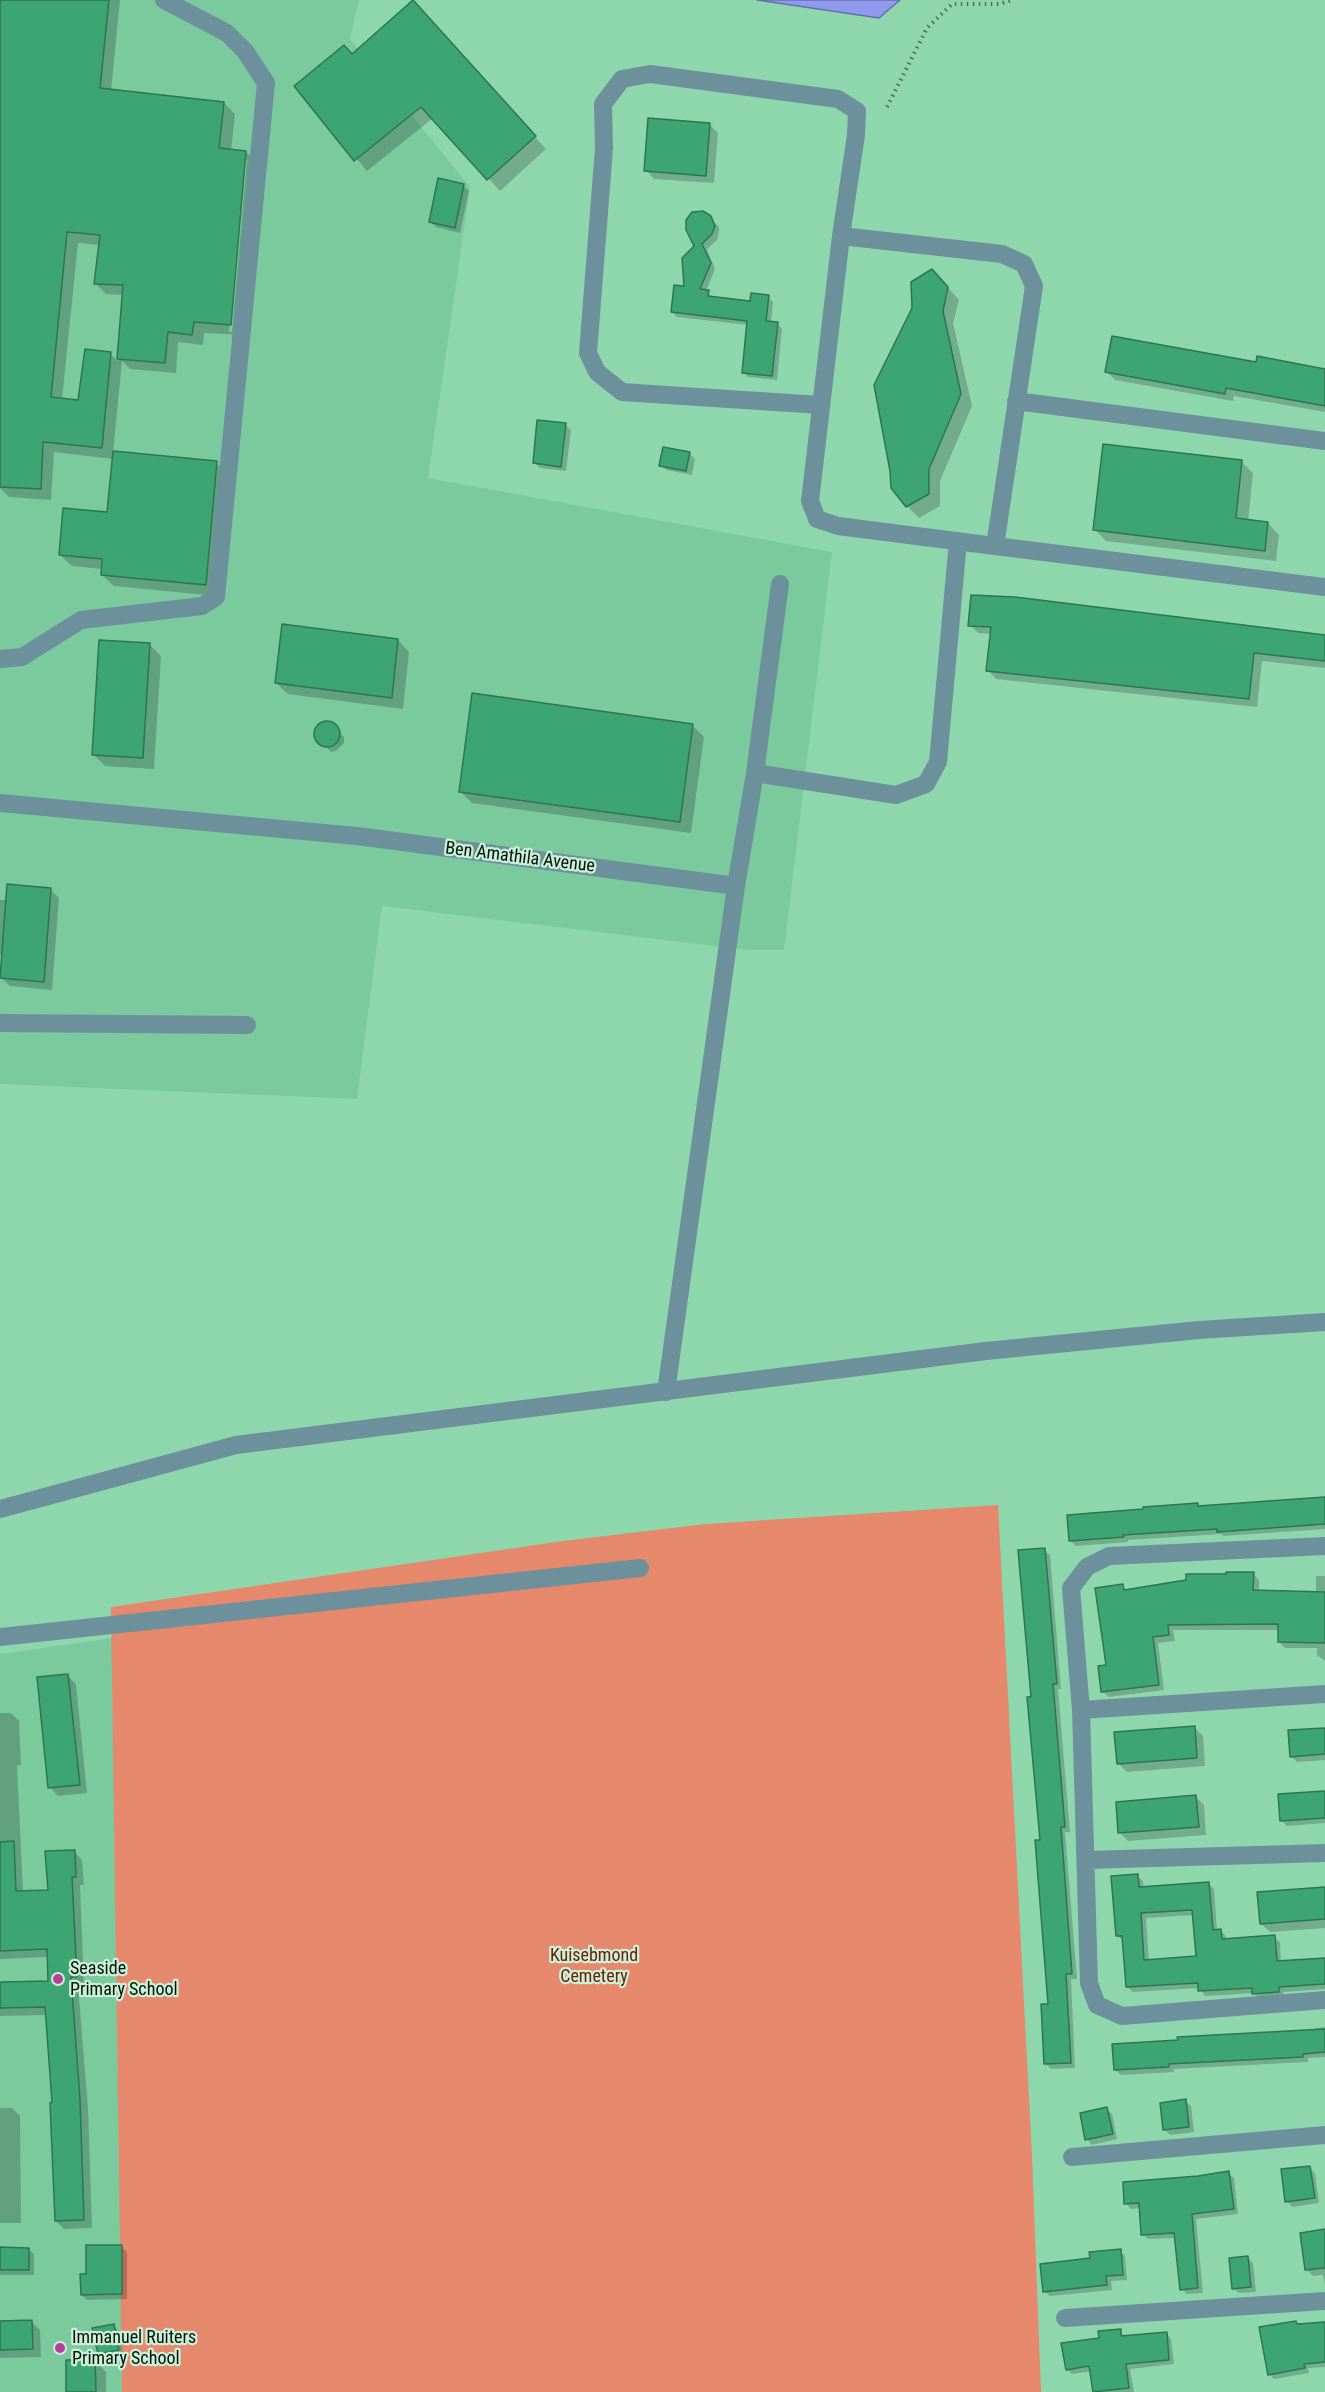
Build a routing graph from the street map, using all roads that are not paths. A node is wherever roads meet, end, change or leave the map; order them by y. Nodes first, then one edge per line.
1 (164, 0) edge
2 (841, 236) junction
3 (1016, 402) junction
4 (820, 405) junction
5 (1325, 441) edge
6 (957, 541) junction
7 (995, 546) junction
8 (780, 584) dead end
9 (1325, 587) edge
10 (0, 659) edge
11 (755, 773) junction
12 (0, 803) edge
13 (736, 886) junction
14 (0, 1023) edge
15 (247, 1025) dead end
16 (1325, 1322) edge
17 (666, 1392) junction
18 (0, 1509) edge
19 (1325, 1546) edge
20 (640, 1568) dead end
21 (0, 1636) edge
22 (1325, 1694) edge
23 (1081, 1710) junction
24 (1325, 1853) edge
25 (1086, 1860) junction
26 (1325, 2001) edge
27 (1325, 2135) edge
28 (1072, 2157) dead end
29 (1325, 2301) edge
30 (1065, 2318) dead end

1 - 10 street
2 - 3 street
2 - 4 street
2 - 4 street
3 - 5 street
3 - 7 street
4 - 6 street
6 - 7 street
6 - 11 street
7 - 9 street
8 - 11 street
11 - 13 street
12 - 13 street, Ben Amathila Avenue
13 - 17 street
14 - 15 street
16 - 17 street
17 - 18 street
19 - 23 street
20 - 21 street
22 - 23 street
23 - 25 street
24 - 25 street
25 - 26 street
27 - 28 street
29 - 30 street

